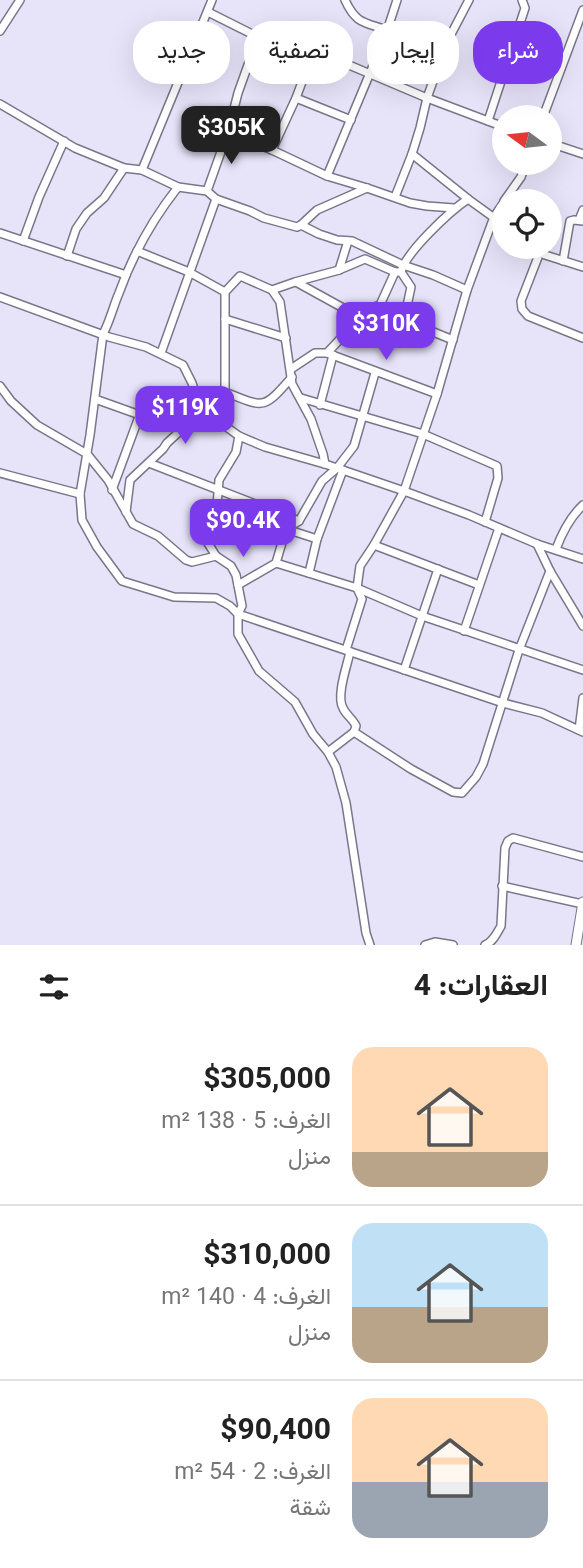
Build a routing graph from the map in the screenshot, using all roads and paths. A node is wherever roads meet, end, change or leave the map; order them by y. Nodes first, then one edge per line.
1 (20, 0) edge
2 (212, 0) edge
3 (345, 0) edge
4 (397, 0) edge
5 (469, 0) edge
6 (522, 0) edge
7 (583, 10) edge
8 (208, 12) junction
9 (390, 21) edge
10 (367, 23) edge
11 (244, 30) edge
12 (0, 31) edge
13 (580, 31) edge
14 (244, 76) edge
15 (367, 81) edge
16 (301, 84) edge
17 (393, 84) edge
18 (296, 98) junction
19 (426, 98) junction
20 (0, 104) edge
21 (548, 105) edge
22 (351, 120) junction
23 (488, 121) junction
24 (492, 122) edge
25 (228, 132) junction
26 (64, 141) junction
27 (562, 147) edge
28 (272, 150) junction
29 (412, 154) junction
30 (583, 154) edge
31 (124, 167) junction
32 (142, 170) junction
33 (327, 176) junction
34 (178, 187) junction
35 (367, 188) junction
36 (207, 191) junction
37 (395, 197) junction
38 (216, 199) junction
39 (468, 199) junction
40 (454, 208) junction
41 (583, 210) edge
42 (492, 216) edge
43 (581, 221) edge
44 (492, 222) edge
45 (301, 225) junction
46 (0, 233) edge
47 (23, 241) junction
48 (348, 241) junction
49 (370, 249) junction
50 (136, 251) junction
51 (68, 256) junction
52 (365, 259) junction
53 (533, 259) edge
54 (558, 259) edge
55 (563, 261) junction
56 (583, 267) edge
57 (339, 270) junction
58 (400, 270) junction
59 (189, 272) junction
60 (126, 275) junction
61 (295, 282) junction
62 (272, 290) junction
63 (467, 290) junction
64 (225, 292) junction
65 (0, 297) edge
66 (380, 305) junction
67 (355, 314) junction
68 (225, 319) junction
69 (404, 320) junction
70 (103, 334) junction
71 (582, 336) edge
72 (286, 338) junction
73 (453, 340) junction
74 (161, 353) junction
75 (330, 354) junction
76 (291, 373) junction
77 (375, 373) junction
78 (0, 386) edge
79 (225, 391) junction
80 (437, 394) junction
81 (301, 398) junction
82 (95, 399) junction
83 (320, 405) junction
84 (204, 409) junction
85 (140, 414) junction
86 (364, 416) junction
87 (225, 426) junction
88 (182, 430) junction
89 (423, 434) junction
90 (239, 436) junction
91 (87, 454) junction
92 (149, 463) junction
93 (325, 464) junction
94 (340, 469) junction
95 (0, 473) edge
96 (218, 489) junction
97 (112, 490) junction
98 (404, 491) junction
99 (80, 494) junction
100 (583, 505) edge
101 (126, 512) junction
102 (299, 520) junction
103 (485, 522) junction
104 (499, 528) junction
105 (286, 529) junction
106 (317, 540) junction
107 (537, 544) junction
108 (374, 545) junction
109 (555, 549) junction
110 (216, 555) junction
111 (583, 559) edge
112 (276, 563) junction
113 (438, 569) junction
114 (550, 571) junction
115 (309, 573) junction
116 (238, 585) junction
117 (479, 585) junction
118 (357, 589) junction
119 (238, 614) junction
120 (422, 616) junction
121 (583, 625) edge
122 (464, 631) junction
123 (519, 650) junction
124 (348, 651) junction
125 (404, 670) junction
126 (583, 670) edge
127 (583, 698) edge
128 (503, 703) junction
129 (581, 731) edge
130 (354, 733) junction
131 (328, 752) junction
132 (583, 857) edge
133 (502, 886) junction
134 (583, 903) edge
135 (370, 945) edge
136 (425, 945) edge
137 (453, 945) edge
138 (485, 945) edge
139 (576, 945) edge

1 - 12 street
2 - 8 street
3 - 10 street
4 - 9 street
5 - 19 street
6 - 23 street
7 - 13 street
8 - 11 street
8 - 32 street
13 - 21 street
14 - 25 street
15 - 22 street
16 - 18 street
17 - 19 street
18 - 22 street
18 - 28 street
19 - 23 street
19 - 29 street
20 - 26 street
22 - 33 street
23 - 24 street
25 - 28 street
25 - 36 street
26 - 31 street
26 - 47 street
27 - 30 street
28 - 33 street
29 - 37 street
29 - 39 street
31 - 32 street
31 - 51 street
32 - 34 street
33 - 35 street
34 - 36 street
34 - 50 street
35 - 37 street
35 - 45 street
36 - 38 street
37 - 40 street
38 - 45 street
38 - 59 street
39 - 40 street
39 - 42 street
40 - 58 street
41 - 43 street
43 - 55 street
44 - 63 street
45 - 48 street
46 - 47 street
47 - 51 street
48 - 49 street
48 - 57 street
49 - 52 street
49 - 58 street
50 - 59 street
50 - 60 street
51 - 60 street
52 - 57 street
52 - 58 street
53 - 71 street
54 - 55 street
55 - 56 street
57 - 61 street
58 - 63 street
58 - 66 street
58 - 69 street
59 - 64 street
59 - 74 street
60 - 70 street
61 - 62 street
61 - 67 street
62 - 64 street
62 - 72 street
63 - 73 street
64 - 68 street
65 - 70 street
66 - 67 street
66 - 69 street
67 - 75 street
68 - 72 street
68 - 79 street
69 - 73 street
70 - 74 street
70 - 82 street
72 - 76 street
73 - 80 street
74 - 84 street
75 - 76 street
75 - 77 street
75 - 83 street
76 - 79 street
76 - 81 street
77 - 80 street
77 - 86 street
78 - 91 street
79 - 87 street
80 - 89 street
81 - 83 street
81 - 93 street
82 - 85 street
82 - 91 street
83 - 86 street
84 - 87 street
84 - 88 street
85 - 88 street
85 - 97 street
86 - 89 street
86 - 94 street
87 - 90 street
88 - 92 street
89 - 98 street
89 - 103 street
90 - 93 street
90 - 96 street
91 - 97 street
91 - 99 street
92 - 96 street
92 - 101 street
93 - 94 street
94 - 98 street
94 - 102 street
94 - 106 street
95 - 99 street
96 - 102 street
96 - 110 street
97 - 101 street
98 - 103 street
98 - 108 street
99 - 119 street
100 - 109 street
101 - 110 street
102 - 105 street
103 - 104 street
104 - 107 street
104 - 117 street
105 - 106 street
105 - 112 street
106 - 115 street
107 - 109 street
107 - 114 street
108 - 113 street
108 - 118 street
109 - 111 street
110 - 116 street
112 - 115 street
112 - 116 street
113 - 117 street
113 - 120 street
114 - 121 street
114 - 123 street
115 - 118 street
116 - 119 street
117 - 122 street
118 - 120 street
118 - 124 street
119 - 124 street
119 - 131 street
120 - 122 street
120 - 125 street
122 - 123 street
123 - 126 street
123 - 128 street
124 - 125 street
124 - 130 street
125 - 128 street
127 - 129 street
128 - 129 street
128 - 130 street
130 - 131 street
131 - 135 street
132 - 133 street
133 - 134 street
133 - 138 street
134 - 139 street
136 - 137 street

